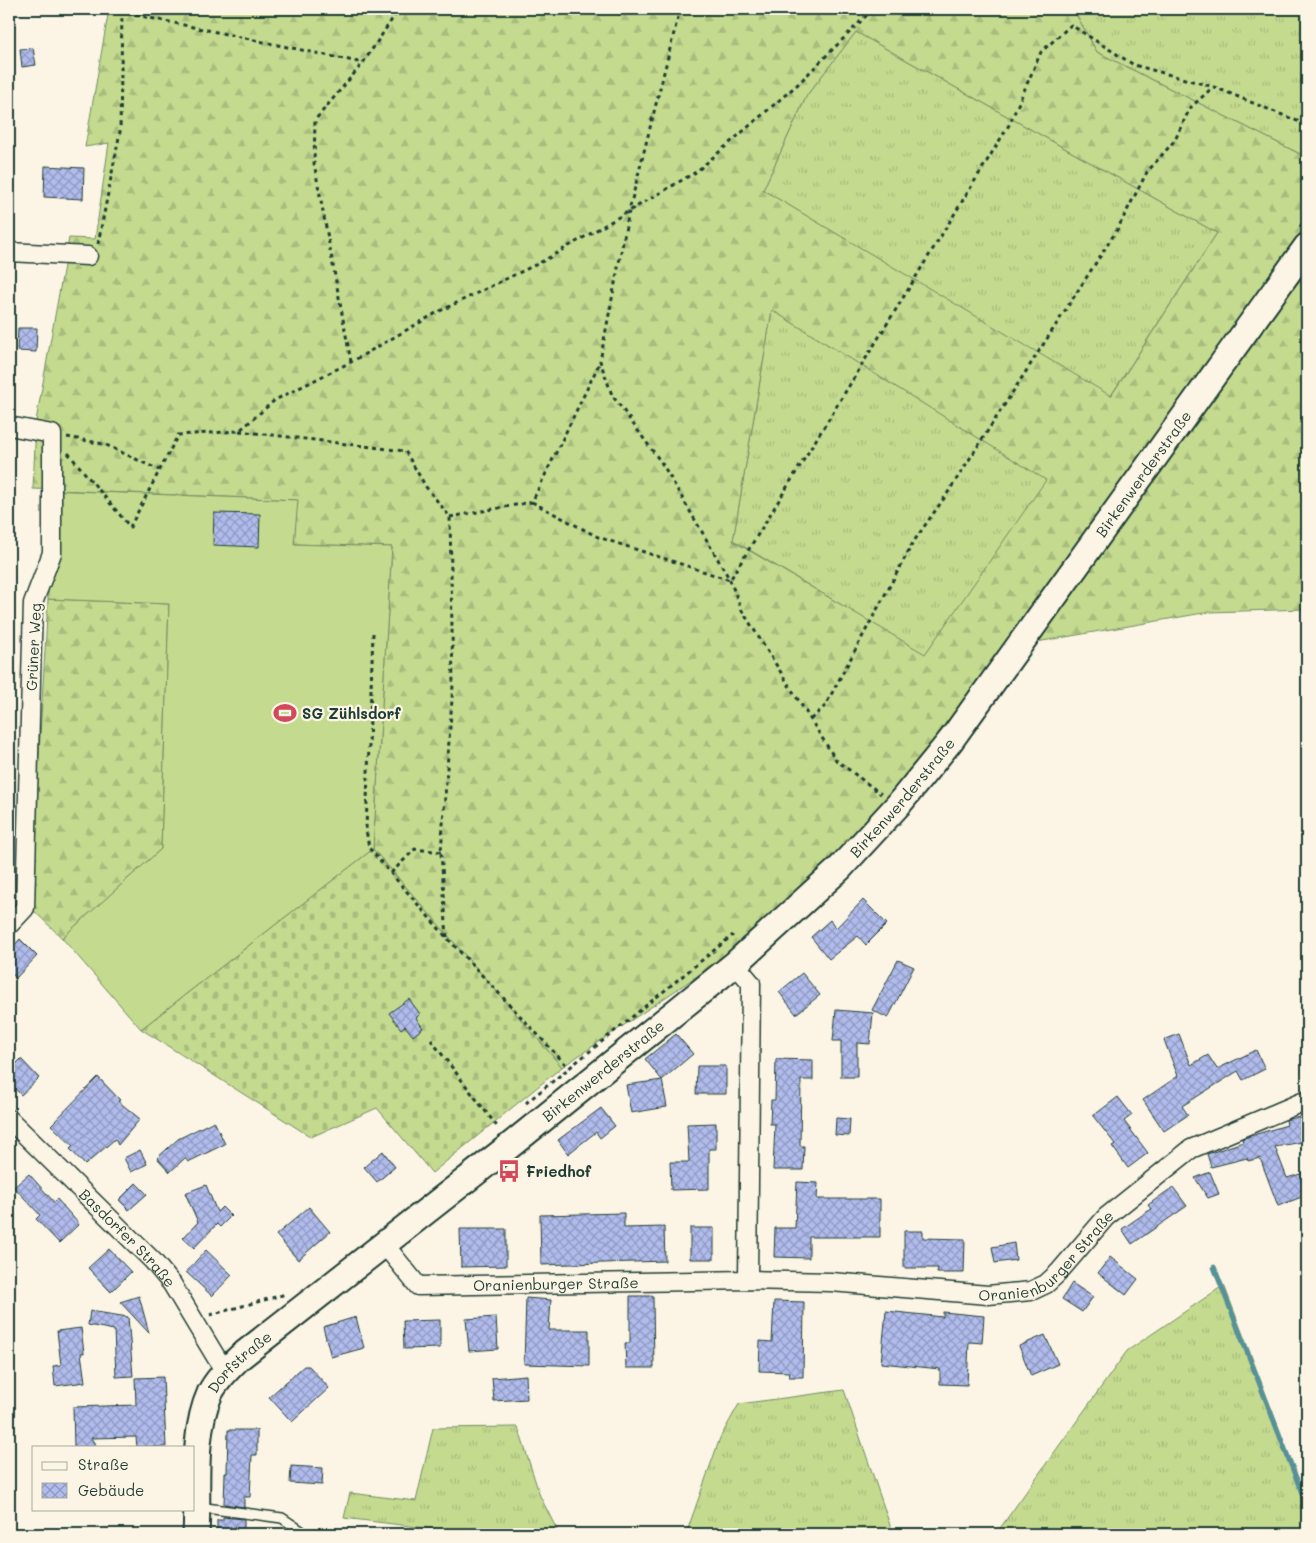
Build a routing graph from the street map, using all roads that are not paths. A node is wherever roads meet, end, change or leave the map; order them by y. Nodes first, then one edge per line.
1 (1301, 239) edge
2 (9, 252) edge
3 (88, 256) road end
4 (9, 426) edge
5 (9, 925) edge
6 (735, 964) junction
7 (1307, 1100) edge
8 (9, 1119) edge
9 (384, 1244) junction
10 (748, 1280) junction
11 (225, 1372) junction
12 (198, 1507) junction
13 (196, 1534) edge
14 (306, 1534) edge

1 - 6 street, Birkenwerderstraße
2 - 3 street
4 - 5 street, Grüner Weg
6 - 9 street, Birkenwerderstraße
6 - 10 street
7 - 10 street, Oranienburger Straße
8 - 11 street, Basdorfer Straße
9 - 10 street, Oranienburger Straße
9 - 11 street, Dorfstraße
11 - 12 street, Dorfstraße
12 - 13 street, Dorfstraße
12 - 14 lane

